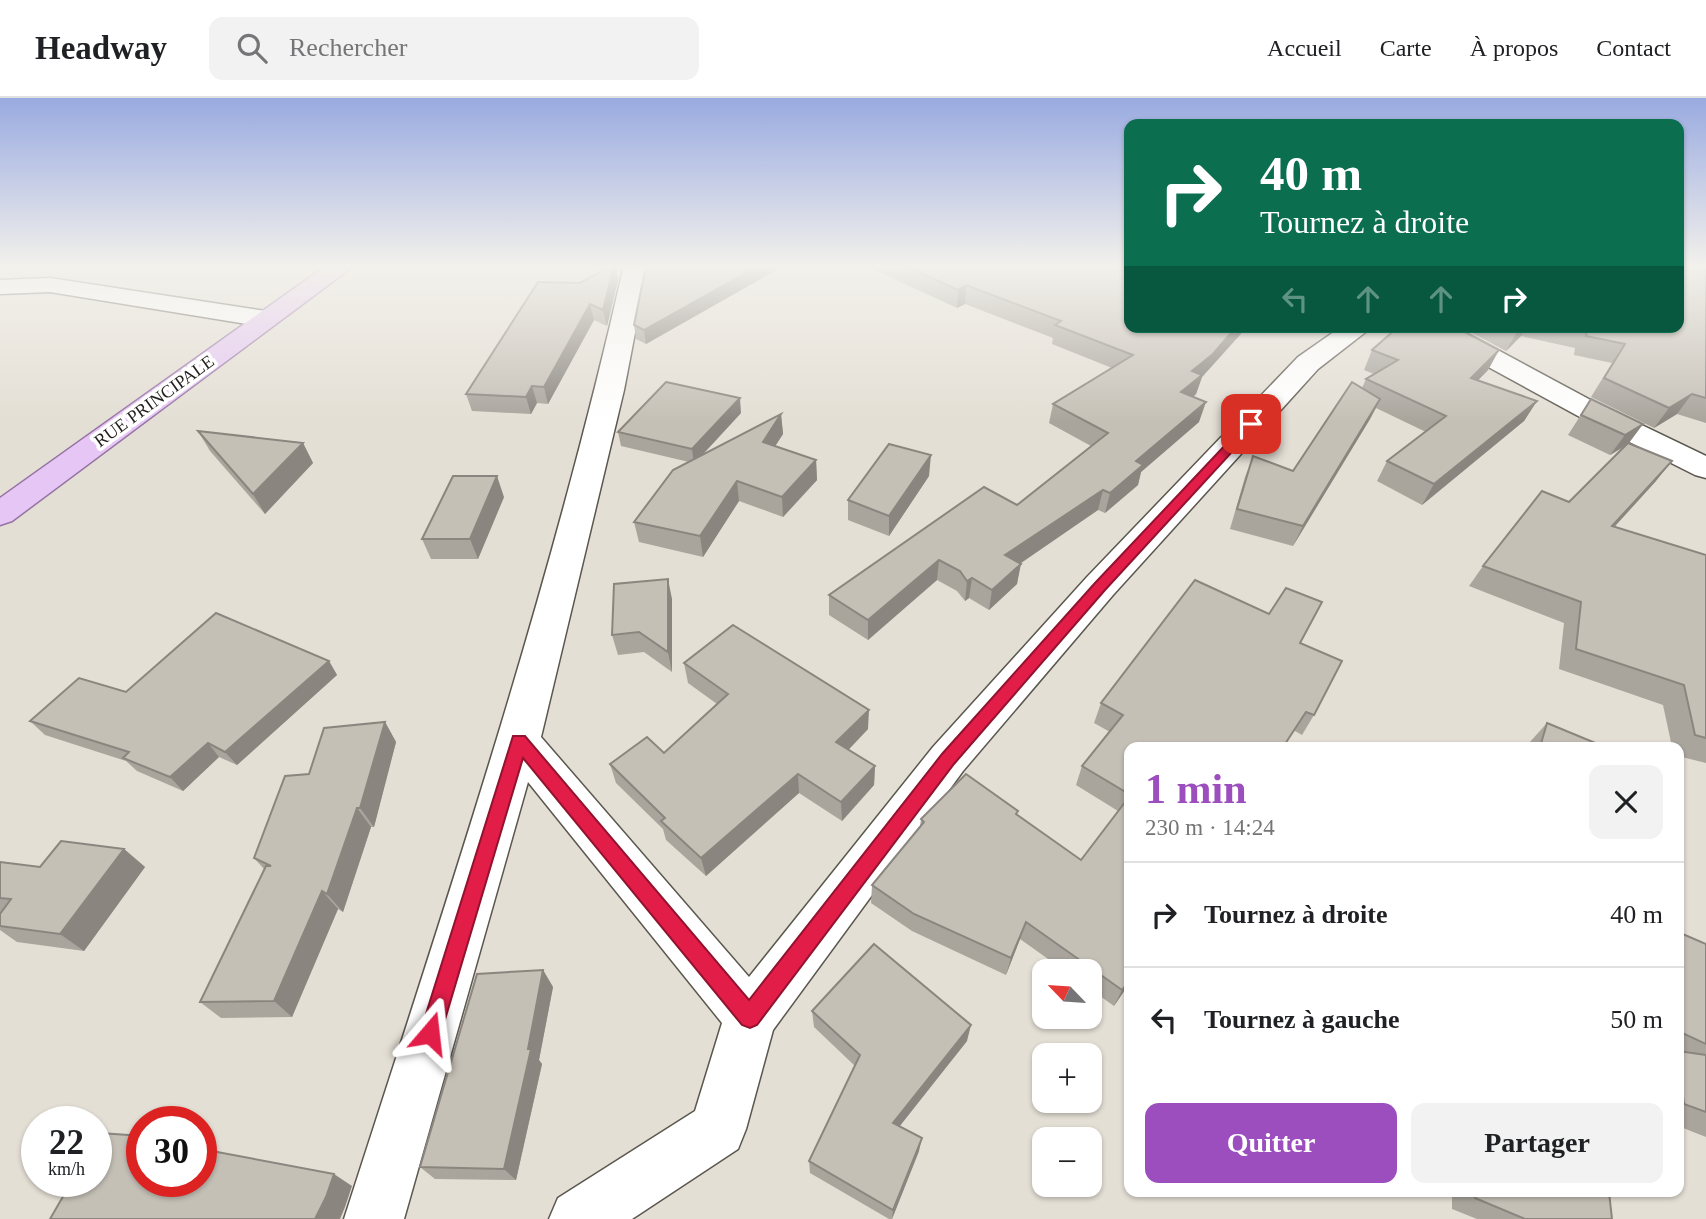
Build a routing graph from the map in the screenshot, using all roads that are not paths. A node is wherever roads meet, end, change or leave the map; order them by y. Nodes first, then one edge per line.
1 (255, 317) edge
2 (625, 317) edge
3 (266, 319) joint
4 (1350, 333) edge
5 (1446, 333) edge
6 (1706, 468) edge
7 (0, 514) edge
8 (519, 741) junction
9 (750, 1017) junction
10 (374, 1219) edge
11 (579, 1219) edge

1 - 3 street
2 - 8 street
3 - 7 main road, RUE PRINCIPALE
4 - 9 street
5 - 6 street
8 - 9 street
8 - 10 street
9 - 11 street

